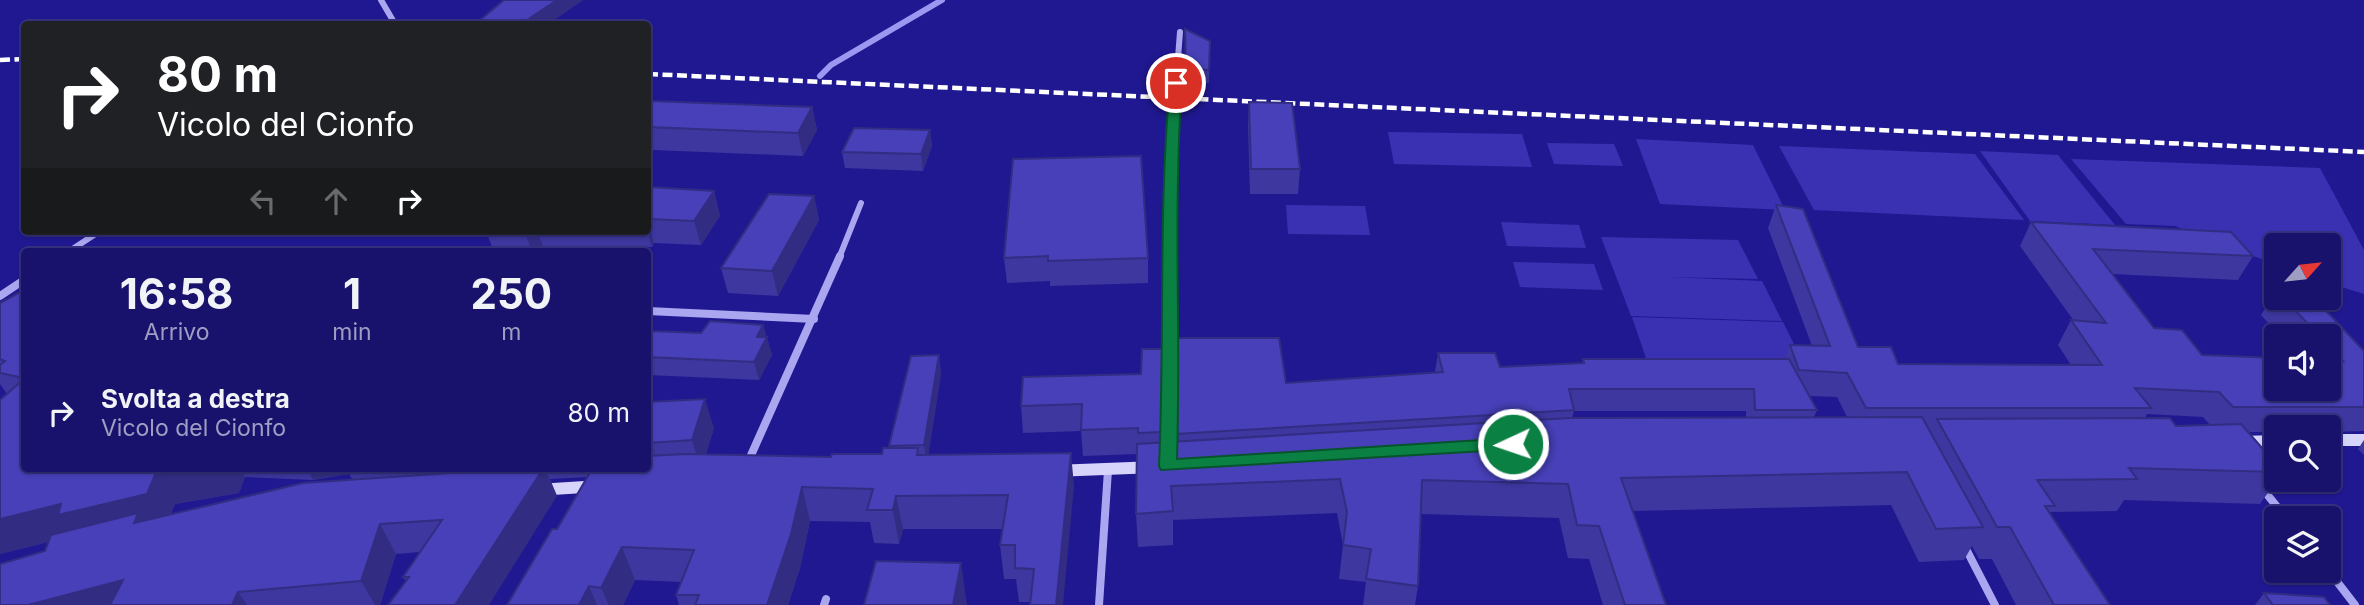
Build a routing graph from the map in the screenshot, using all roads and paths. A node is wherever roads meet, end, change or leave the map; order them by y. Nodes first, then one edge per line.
1 (381, 0) edge
2 (393, 21) edge
3 (1180, 32) dead end
4 (861, 203) dead end
5 (94, 235) edge
6 (74, 248) edge
7 (21, 282) edge
8 (0, 296) edge
9 (651, 311) edge
10 (814, 320) junction
11 (2341, 440) edge
12 (2364, 440) edge
13 (2264, 442) edge
14 (2225, 443) edge
15 (1175, 465) joint
16 (1108, 470) junction
17 (1040, 471) edge
18 (744, 473) edge
19 (2251, 475) edge
20 (621, 484) edge
21 (520, 491) edge
22 (2276, 506) edge
23 (1961, 540) edge
24 (2338, 583) edge
25 (1100, 605) edge
26 (1995, 605) edge
27 (2355, 605) edge

1 - 2 street
3 - 15 street
4 - 10 street
5 - 6 street
7 - 8 street
9 - 10 street
10 - 18 street
11 - 12 street
13 - 14 street
15 - 16 street
16 - 17 street
16 - 25 street
19 - 22 street
20 - 21 street
23 - 26 street
24 - 27 street

